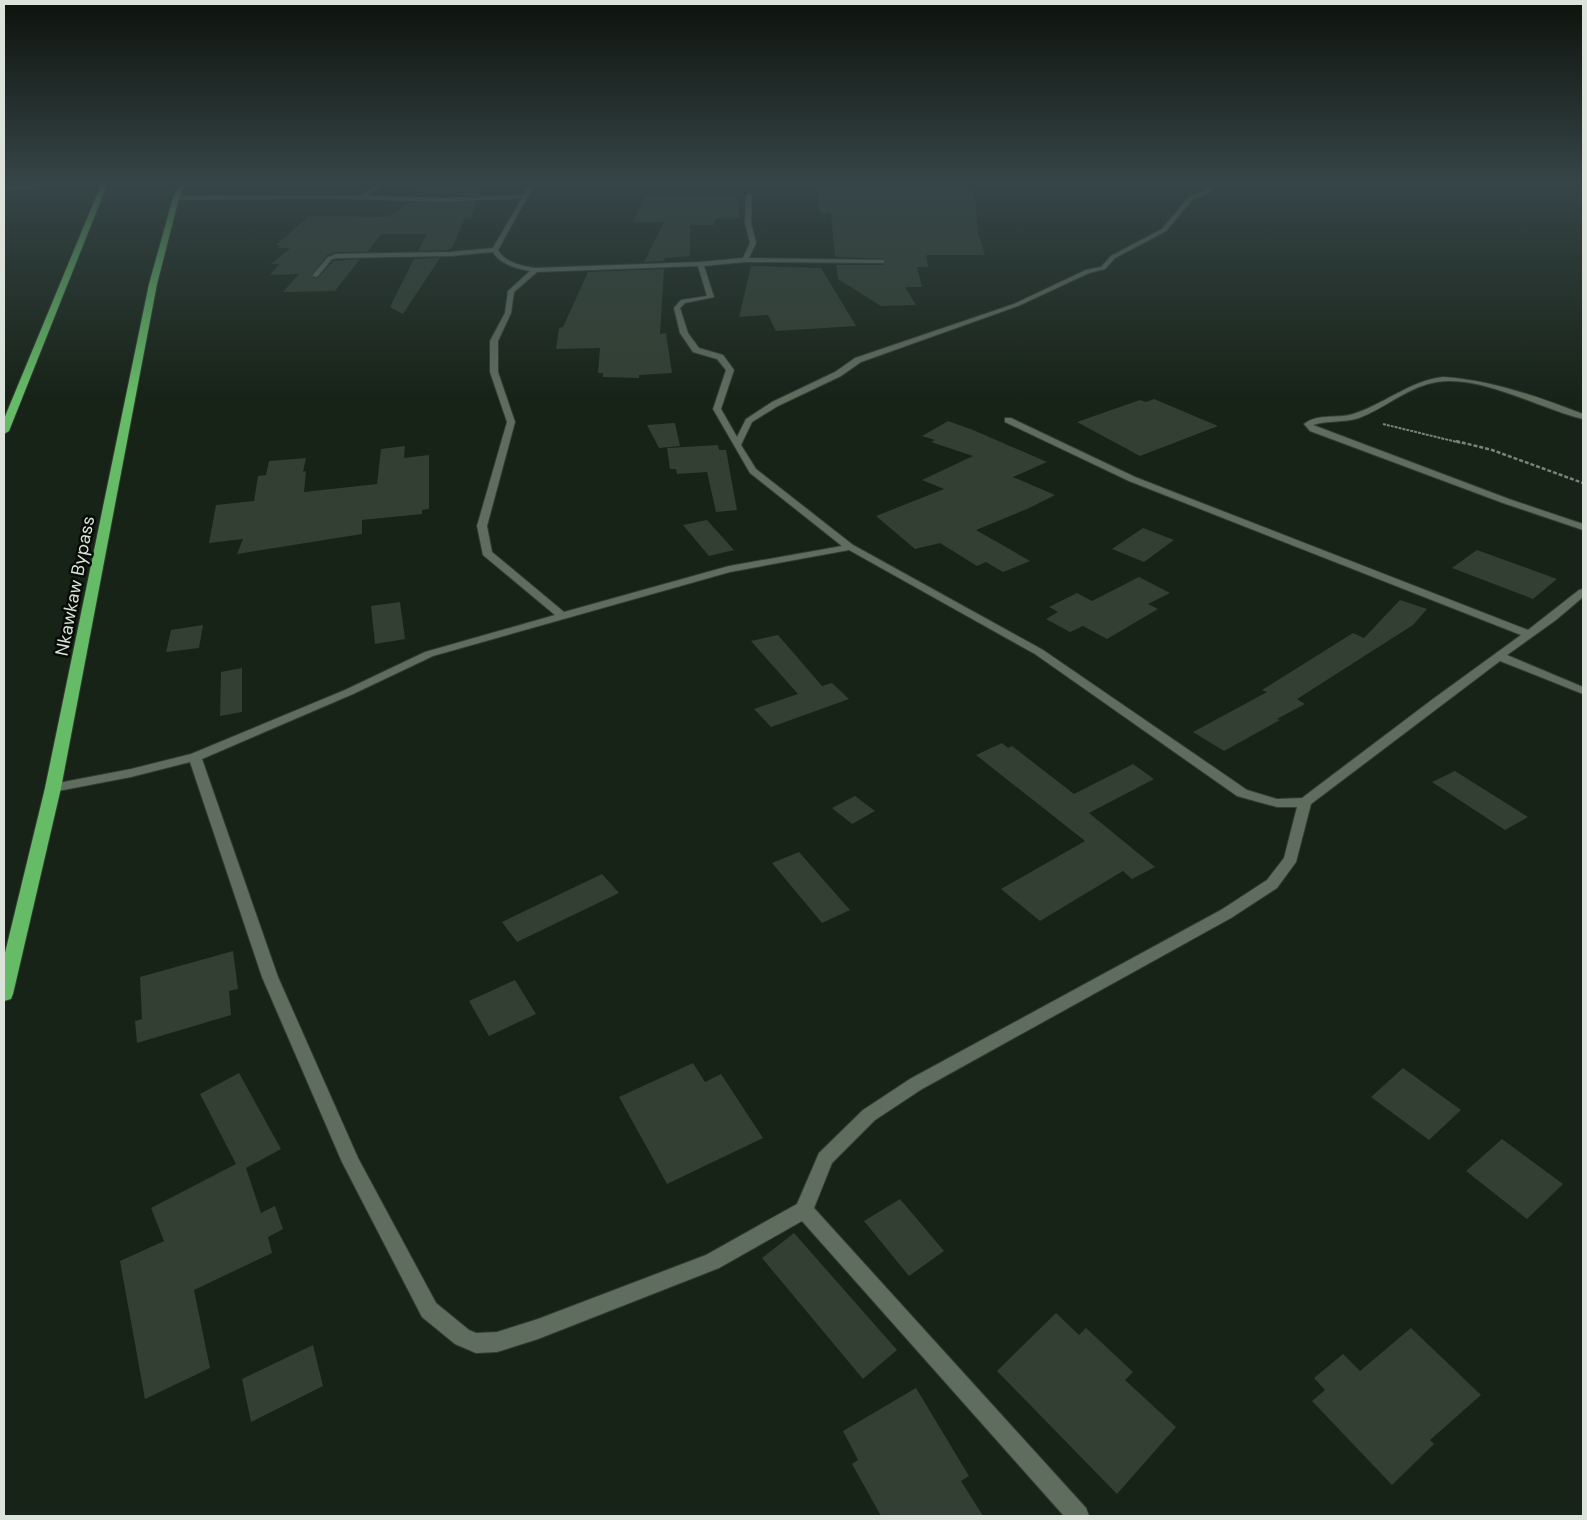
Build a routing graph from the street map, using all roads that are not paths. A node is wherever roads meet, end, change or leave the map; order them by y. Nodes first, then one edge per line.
1 (75, 256) edge
2 (161, 256) edge
3 (340, 256) edge
4 (498, 256) edge
5 (747, 256) edge
6 (1116, 256) edge
7 (745, 260) junction
8 (883, 261) dead end
9 (700, 264) junction
10 (535, 270) junction
11 (315, 276) dead end
12 (1583, 417) edge
13 (1008, 420) dead end
14 (4, 431) edge
15 (738, 445) junction
16 (1583, 527) edge
17 (850, 547) junction
18 (1583, 592) edge
19 (561, 615) junction
20 (1528, 634) junction
21 (1499, 656) junction
22 (1583, 691) edge
23 (195, 757) junction
24 (53, 788) junction
25 (1305, 802) junction
26 (4, 994) edge
27 (804, 1210) junction
28 (1078, 1516) edge

1 - 14 highway
2 - 24 highway, Nkawkaw Bypass
3 - 11 street
4 - 10 street
5 - 7 street
6 - 15 street
7 - 8 street
7 - 9 street
9 - 10 street
9 - 15 street
10 - 19 street
12 - 16 street
13 - 20 street
15 - 17 street
17 - 19 street
17 - 25 street
18 - 20 street
19 - 23 street
20 - 21 street
21 - 22 street
21 - 25 street
23 - 24 street
23 - 27 street
24 - 26 highway, Nkawkaw Bypass
25 - 27 street
27 - 28 street

